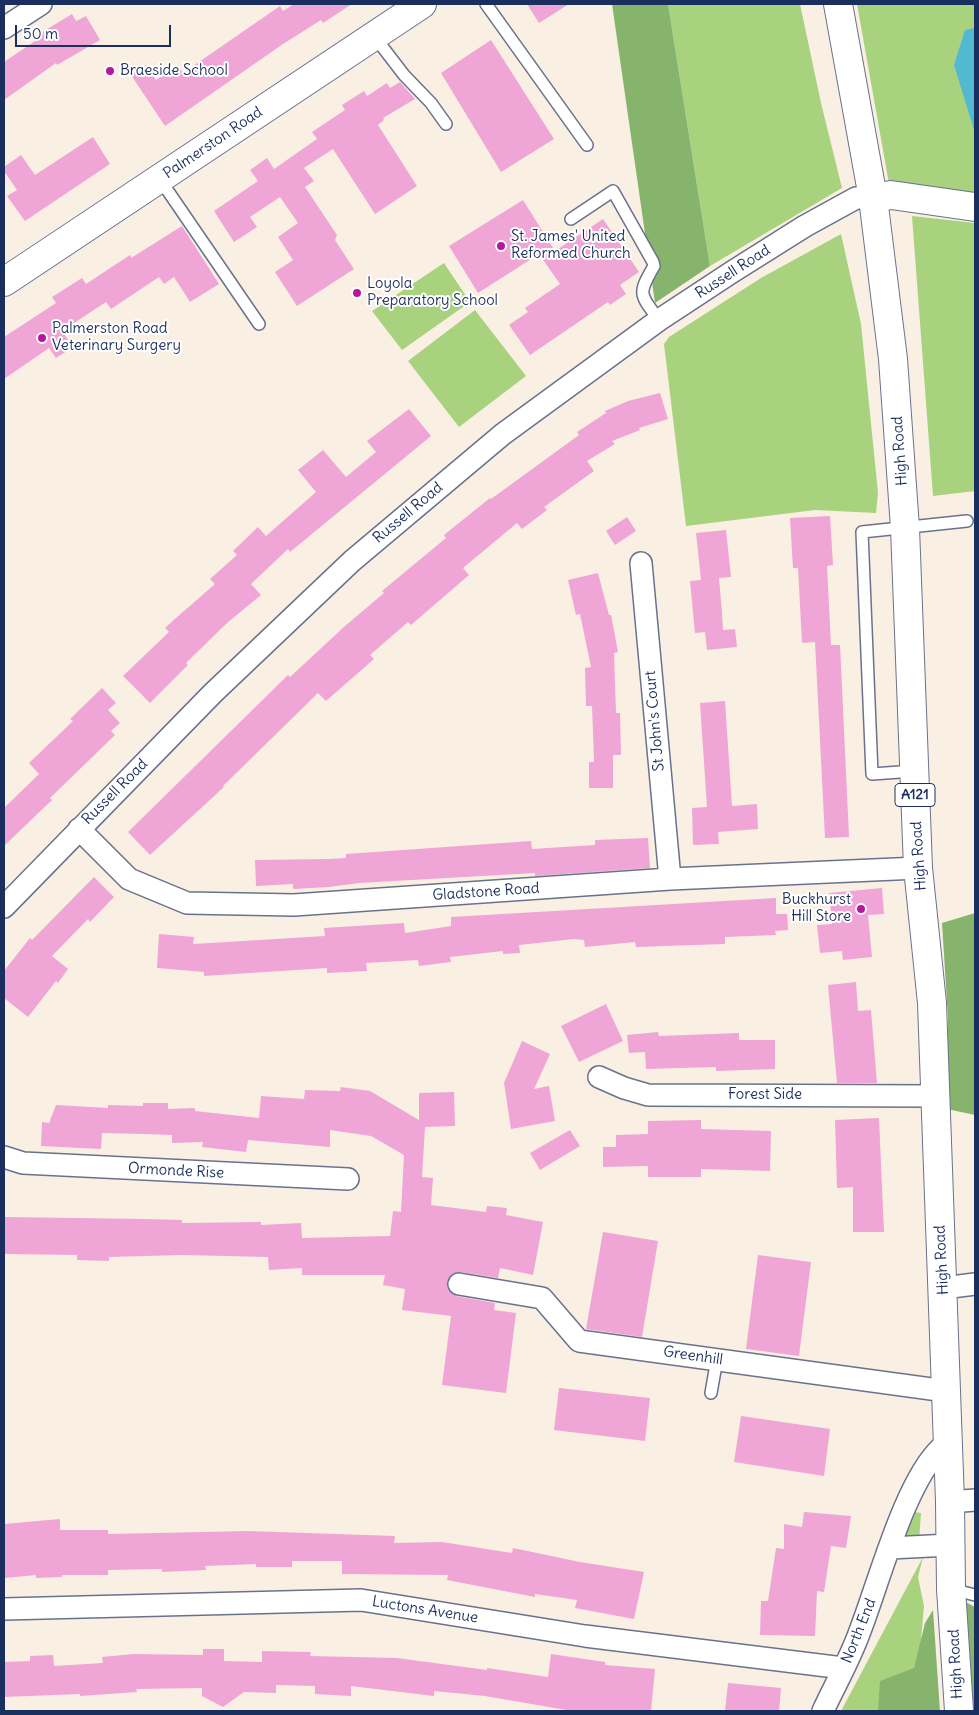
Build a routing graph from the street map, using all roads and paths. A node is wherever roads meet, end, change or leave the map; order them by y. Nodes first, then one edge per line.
1 (42, 4) edge
2 (422, 4) edge
3 (486, 4) edge
4 (838, 4) edge
5 (4, 28) edge
6 (374, 36) junction
7 (446, 124) dead end
8 (586, 145) dead end
9 (159, 178) junction
10 (873, 198) junction
11 (975, 207) edge
12 (571, 219) dead end
13 (4, 282) edge
14 (660, 320) junction
15 (259, 324) dead end
16 (967, 521) dead end
17 (905, 528) junction
18 (641, 563) dead end
19 (914, 771) junction
20 (78, 829) junction
21 (918, 868) junction
22 (670, 879) junction
23 (4, 907) edge
24 (599, 1076) dead end
25 (934, 1096) junction
26 (4, 1157) edge
27 (348, 1179) dead end
28 (459, 1284) dead end
29 (975, 1284) edge
30 (943, 1288) junction
31 (717, 1359) junction
32 (946, 1391) junction
33 (711, 1393) dead end
34 (948, 1448) junction
35 (963, 1501) edge
36 (950, 1545) junction
37 (890, 1548) junction
38 (963, 1592) edge
39 (4, 1609) edge
40 (843, 1668) junction
41 (823, 1711) edge
42 (959, 1711) edge

1 - 5 street
2 - 6 main road, Palmerston Road
3 - 8 lane
4 - 10 main road, High Road / A121
6 - 7 lane
6 - 9 main road, Palmerston Road
9 - 13 main road, Palmerston Road
9 - 15 lane
10 - 11 main road
10 - 14 street, Russell Road
10 - 17 main road, High Road / A121
12 - 14 lane
14 - 20 street, Russell Road
16 - 17 lane
17 - 19 main road, High Road / A121
17 - 19 lane
18 - 22 street, St John's Court
19 - 21 main road, High Road / A121
20 - 22 street, Gladstone Road
20 - 23 street, Russell Road
21 - 22 street, Gladstone Road
21 - 25 main road, High Road / A121
24 - 25 street, Forest Side
25 - 30 main road, High Road / A121
26 - 27 street, Ormonde Rise
28 - 31 street, Greenhill
29 - 30 street
30 - 32 main road, High Road / A121
31 - 32 street, Greenhill
31 - 33 lane
32 - 34 main road, High Road / A121
34 - 35 main road, High Road / A121
34 - 37 street, North End
35 - 36 main road, High Road / A121
36 - 37 street
36 - 38 main road, High Road / A121
37 - 40 street, North End
38 - 42 main road, High Road / A121
39 - 40 street, Luctons Avenue
40 - 41 street, North End

